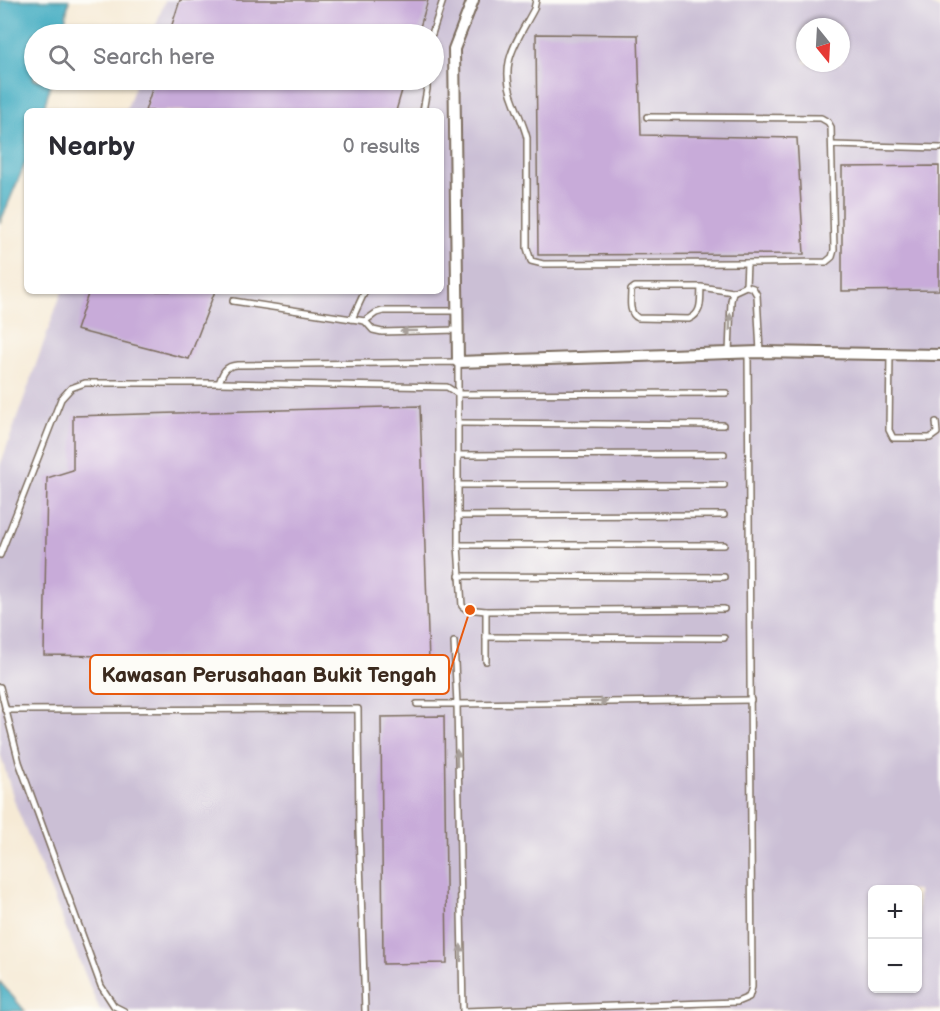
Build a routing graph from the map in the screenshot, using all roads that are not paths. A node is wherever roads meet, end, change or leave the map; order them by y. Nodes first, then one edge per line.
1 (443, 0) edge
2 (473, 0) edge
3 (536, 0) edge
4 (435, 24) edge
5 (427, 90) edge
6 (424, 108) edge
7 (647, 117) dead end
8 (831, 145) junction
9 (940, 148) edge
10 (747, 263) junction
11 (746, 286) junction
12 (701, 287) junction
13 (733, 292) junction
14 (364, 294) edge
15 (233, 302) dead end
16 (458, 311) junction
17 (352, 319) junction
18 (365, 321) junction
19 (458, 330) junction
20 (759, 352) junction
21 (738, 353) junction
22 (890, 354) junction
23 (940, 355) edge
24 (458, 362) junction
25 (219, 382) junction
26 (726, 393) dead end
27 (458, 394) junction
28 (936, 422) dead end
29 (458, 423) junction
30 (723, 424) dead end
31 (724, 454) dead end
32 (458, 455) junction
33 (458, 485) junction
34 (724, 485) dead end
35 (724, 515) dead end
36 (458, 516) junction
37 (458, 545) junction
38 (724, 545) dead end
39 (0, 555) edge
40 (459, 576) junction
41 (724, 577) dead end
42 (724, 609) dead end
43 (486, 611) junction
44 (486, 638) junction
45 (724, 638) dead end
46 (454, 642) dead end
47 (486, 661) dead end
48 (0, 687) edge
49 (751, 700) junction
50 (417, 704) dead end
51 (457, 704) junction
52 (5, 710) junction
53 (124, 1011) edge
54 (365, 1011) edge
55 (463, 1011) edge

1 - 4 lane
2 - 16 street
3 - 10 lane
5 - 6 lane
7 - 8 lane
8 - 9 lane
8 - 10 lane
10 - 11 lane
11 - 13 lane
11 - 20 lane
12 - 12 lane
12 - 13 lane
21 -> 13 lane
14 - 17 lane
15 - 17 lane
16 - 18 lane
16 - 19 street
17 - 18 lane
19 -> 18 lane
19 - 24 street
20 - 21 street
20 - 22 street
21 - 24 street
21 - 49 lane
22 - 23 street
22 - 28 lane
24 - 25 lane
24 - 27 lane
25 - 27 lane
25 - 39 lane
26 - 27 lane
27 - 29 lane
29 - 30 lane
29 - 32 lane
31 - 32 lane
32 - 33 lane
33 - 34 lane
33 - 36 lane
35 - 36 lane
36 - 37 lane
37 - 38 lane
37 - 40 lane
40 - 41 lane
40 - 43 lane
42 - 43 lane
43 - 44 lane
44 - 45 lane
44 - 47 lane
46 - 51 lane
48 - 52 lane
51 -> 49 lane
49 - 55 lane
50 - 51 lane
55 -> 51 lane
52 - 53 lane
52 - 54 lane

